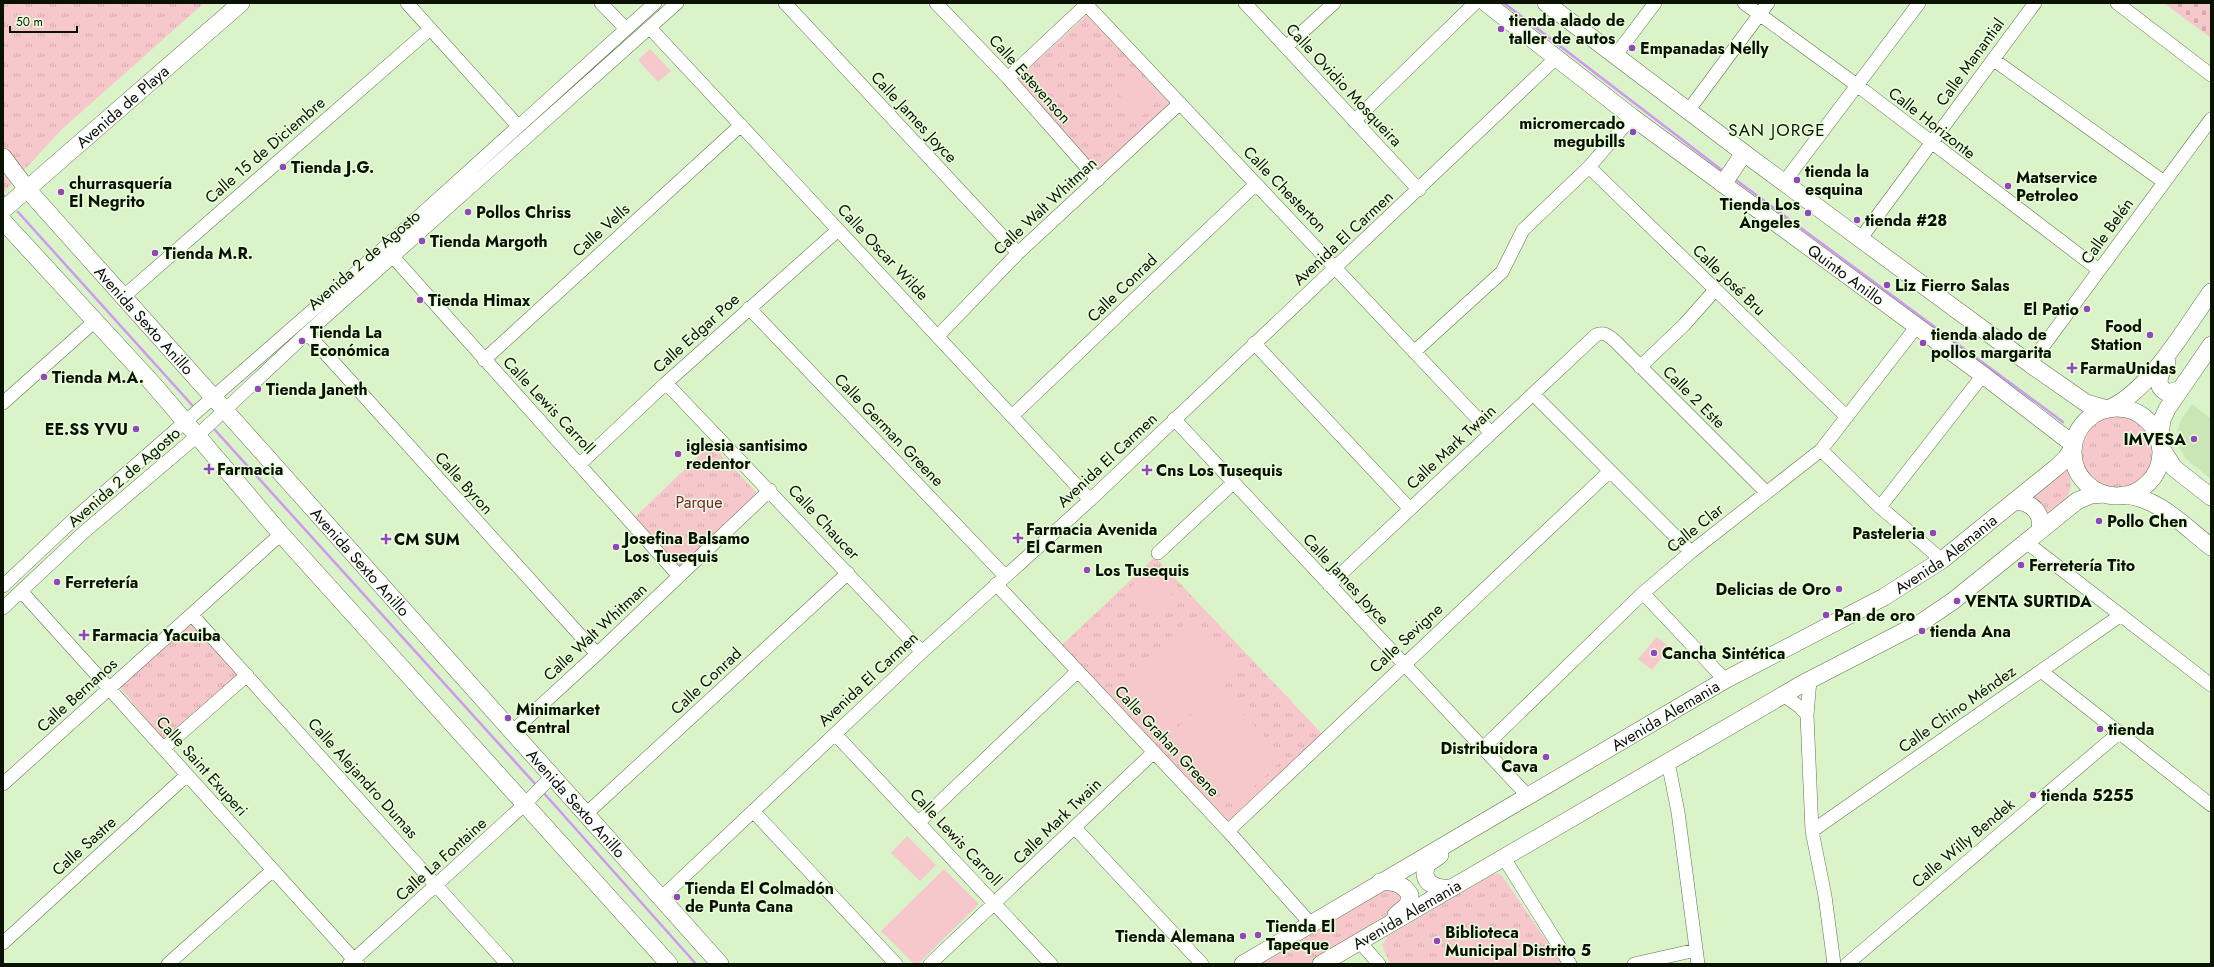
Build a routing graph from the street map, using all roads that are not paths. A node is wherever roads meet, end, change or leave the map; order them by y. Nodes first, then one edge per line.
1 (241, 3) edge
2 (407, 3) edge
3 (601, 3) edge
4 (655, 3) edge
5 (677, 3) edge
6 (785, 3) edge
7 (936, 3) edge
8 (1245, 3) edge
9 (1334, 3) edge
10 (1475, 3) edge
11 (1486, 3) edge
12 (1546, 3) edge
13 (1655, 3) edge
14 (1744, 3) edge
15 (1768, 3) edge
16 (1919, 3) edge
17 (2036, 3) edge
18 (2117, 3) edge
19 (1087, 4) edge
20 (1759, 14) junction
21 (650, 28) junction
22 (430, 29) junction
23 (626, 29) junction
24 (1286, 48) junction
25 (1616, 56) junction
26 (1555, 59) junction
27 (1994, 60) junction
28 (2211, 75) edge
29 (1008, 78) junction
30 (1858, 86) junction
31 (1180, 103) junction
32 (1688, 111) junction
33 (1632, 117) junction
34 (2211, 119) edge
35 (1354, 121) junction
36 (741, 125) junction
37 (518, 126) junction
38 (1931, 144) junction
39 (1744, 153) junction
40 (3, 157) edge
41 (1589, 167) junction
42 (1098, 180) junction
43 (1785, 181) junction
44 (2164, 182) junction
45 (1256, 184) junction
46 (1723, 184) junction
47 (27, 189) junction
48 (1419, 190) junction
49 (3, 210) edge
50 (3, 221) edge
51 (838, 230) junction
52 (1862, 238) junction
53 (1018, 253) junction
54 (394, 258) junction
55 (1336, 268) junction
56 (2099, 270) junction
57 (1715, 290) junction
58 (2211, 292) edge
59 (123, 296) junction
60 (749, 308) junction
61 (2196, 313) junction
62 (95, 321) junction
63 (1917, 326) junction
64 (307, 333) junction
65 (1596, 335) joint
66 (938, 336) junction
67 (282, 338) junction
68 (1254, 343) junction
69 (2211, 346) edge
70 (291, 348) junction
71 (1414, 352) junction
72 (484, 360) junction
73 (2030, 364) junction
74 (1640, 367) junction
75 (1983, 374) junction
76 (666, 382) junction
77 (2178, 390) junction
78 (1533, 394) junction
79 (213, 397) junction
80 (3, 403) edge
81 (2108, 408) junction
82 (225, 410) junction
83 (1012, 416) junction
84 (1847, 417) junction
85 (1174, 420) junction
86 (186, 422) junction
87 (1491, 432) junction
88 (197, 436) junction
89 (2160, 444) junction
90 (2073, 446) junction
91 (1821, 450) junction
92 (580, 464) junction
93 (1609, 472) junction
94 (1233, 483) junction
95 (770, 490) junction
96 (1766, 492) junction
97 (104, 493) junction
98 (2104, 494) junction
99 (2122, 495) junction
100 (2211, 497) edge
101 (1090, 500) junction
102 (2015, 501) junction
103 (115, 506) junction
104 (1880, 507) junction
105 (1410, 509) junction
106 (2040, 531) junction
107 (282, 534) junction
108 (2026, 542) junction
109 (2211, 547) edge
110 (1691, 552) junction
111 (1158, 553) dead end
112 (1942, 560) junction
113 (848, 572) junction
114 (680, 576) junction
115 (1000, 580) junction
116 (1328, 585) junction
117 (3, 586) edge
118 (21, 591) junction
119 (1643, 593) junction
120 (3, 608) edge
121 (192, 615) junction
122 (2121, 615) junction
123 (922, 652) junction
124 (597, 654) junction
125 (1404, 664) junction
126 (1078, 671) junction
127 (2041, 671) junction
128 (247, 675) junction
129 (1725, 680) junction
130 (1810, 680) junction
131 (2211, 685) edge
132 (110, 688) junction
133 (1783, 694) junction
134 (1807, 715) junction
135 (512, 732) junction
136 (2120, 732) junction
137 (835, 734) junction
138 (164, 748) junction
139 (1483, 748) junction
140 (1154, 752) junction
141 (1668, 762) junction
142 (187, 775) junction
143 (548, 780) junction
144 (3, 784) edge
145 (1528, 795) junction
146 (529, 800) junction
147 (2211, 805) edge
148 (753, 811) junction
149 (586, 814) junction
150 (919, 822) junction
151 (1484, 822) junction
152 (1075, 828) junction
153 (1228, 831) junction
154 (1812, 831) junction
155 (1504, 858) junction
156 (273, 870) junction
157 (1380, 882) junction
158 (437, 886) junction
159 (1452, 888) junction
160 (661, 898) junction
161 (995, 904) junction
162 (1310, 923) junction
163 (1376, 932) junction
164 (1359, 941) junction
165 (3, 942) edge
166 (1696, 950) junction
167 (354, 963) edge
168 (168, 964) edge
169 (507, 964) edge
170 (669, 964) edge
171 (720, 964) edge
172 (896, 964) edge
173 (930, 964) edge
174 (1051, 964) edge
175 (1202, 964) edge
176 (1243, 964) edge
177 (1321, 964) edge
178 (1379, 964) edge
179 (1570, 964) edge
180 (1634, 964) edge
181 (1698, 964) edge
182 (1834, 964) edge
183 (1847, 964) edge

1 - 47 main road, Avenida de Playa
2 - 22 street
3 - 23 street
4 - 23 street, Avenida 2 de Agosto
5 - 21 street, Avenida 2 de Agosto
6 - 53 street, Calle James Joyce
7 - 29 street, Calle Estevenson
8 - 24 street, Calle Ovidio Mosqueira
9 - 24 street
10 - 35 street
11 - 26 main road, Quinto Anillo
12 - 25 main road
13 - 25 street
14 - 20 street, Calle Horizonte
15 - 20 street
16 - 30 street
17 - 27 street, Calle Manantial
18 - 28 street
19 - 29 street
19 - 31 street, Calle Chesterton
20 - 30 street, Calle Horizonte
20 - 32 street
21 - 36 street, Calle Oscar Wilde
21 - 54 street, Avenida 2 de Agosto
22 - 37 street
22 - 59 street, Calle 15 de Diciembre
23 - 37 street, Avenida 2 de Agosto
24 - 35 street, Calle Ovidio Mosqueira
25 - 32 main road
26 - 33 main road, Quinto Anillo
26 - 48 street, Avenida El Carmen
27 - 38 street, Calle Manantial
27 - 44 street
29 - 42 street, Calle Estevenson
30 - 38 street, Calle Horizonte
30 - 43 street
31 - 42 street, Calle Walt Whitman
31 - 45 street, Calle Chesterton
32 - 39 main road
33 - 41 street
33 - 46 main road, Quinto Anillo
34 - 44 street, Calle Belén
35 - 48 street, Calle Ovidio Mosqueira
36 - 51 street, Calle Oscar Wilde
36 - 72 street, Calle Vells
37 - 67 street, Avenida 2 de Agosto
38 - 52 street, Calle Manantial
38 - 56 street, Calle Horizonte
39 - 43 main road
39 - 46 main road
40 - 47 main road, Avenida Sexto Anillo
41 - 57 street, Calle José Bru
41 - 71 street
42 - 53 street, Calle Walt Whitman
43 - 52 main road
44 - 56 street, Calle Belén
45 - 55 street, Calle Chesterton
45 - 83 street, Calle Conrad
46 - 63 main road, Quinto Anillo
47 - 49 main road, Avenida de Playa
47 - 59 main road, Avenida Sexto Anillo
48 - 55 street, Avenida El Carmen
50 - 62 main road
51 - 60 street, Calle Edgar Poe
51 - 66 street, Calle Oscar Wilde
52 - 73 main road
53 - 66 street, Calle Walt Whitman
54 - 64 street, Avenida 2 de Agosto
54 - 72 street, Calle Lewis Carroll
55 - 68 street, Avenida El Carmen
55 - 71 street, Calle Chesterton
56 - 73 street, Calle Belén
57 - 74 street
57 - 84 street, Calle José Bru
58 - 61 main road
59 - 79 main road, Avenida Sexto Anillo
60 - 76 street, Calle Edgar Poe
60 - 115 street, Calle German Greene
61 - 77 main road
61 - 81 main road
62 - 80 street
62 - 86 main road
63 - 75 main road, Quinto Anillo
63 - 84 street, Calle Clar
64 - 70 street, Avenida 2 de Agosto
64 - 124 street, Calle Byron
65 - 74 street, Calle 2 Este
65 - 78 street, Calle Mark Twain
66 - 83 street, Calle Oscar Wilde
67 - 70 street
67 - 79 street, Avenida 2 de Agosto
68 - 85 street, Avenida El Carmen
68 - 105 street
69 - 77 main road
70 - 82 street, Avenida 2 de Agosto
71 - 87 street, Calle Chesterton
72 - 92 street, Calle Lewis Carroll
73 - 81 main road
74 - 96 street, Calle 2 Este
75 - 90 main road, Quinto Anillo
75 - 104 street
76 - 92 street, Calle Edgar Poe
76 - 95 street, Calle Chaucer
77 - 89 main road
78 - 87 street, Calle Mark Twain
78 - 93 street
79 - 82 main road, Avenida Sexto Anillo
79 - 86 street, Avenida 2 de Agosto
81 - 89 main road
81 - 90 main road
82 - 88 street, Avenida 2 de Agosto
82 - 135 main road, Avenida Sexto Anillo
83 - 101 street, Calle Oscar Wilde
84 - 91 street, Calle Clar
85 - 94 street, Calle James Joyce
85 - 101 street, Avenida El Carmen
86 - 88 main road
86 - 97 street, Avenida 2 de Agosto
87 - 105 street, Calle Mark Twain
88 - 103 street, Avenida 2 de Agosto
88 - 107 main road
89 - 99 main road
89 - 100 main road
90 - 98 main road
90 - 102 main road, Avenida Alemania
91 - 96 street, Calle Clar
91 - 104 street
92 - 114 street, Calle Lewis Carroll
93 - 110 street
93 - 125 street, Calle Sevigne
94 - 111 street
94 - 116 street, Calle James Joyce
95 - 113 street, Calle Chaucer
95 - 114 street, Calle Walt Whitman
96 - 110 street, Calle Clar
97 - 103 street
97 - 117 street, Avenida 2 de Agosto
98 - 99 main road
98 - 106 main road, Avenida Alemania
99 - 109 main road
101 - 115 street, Avenida El Carmen
102 - 106 main road
102 - 112 main road, Avenida Alemania
103 - 118 street, Avenida 2 de Agosto
104 - 112 street
105 - 116 street, Calle Mark Twain
106 - 108 main road, Avenida Alemania
107 - 121 street, Calle Bernanos
107 - 146 main road
108 - 122 street
108 - 130 main road, Avenida Alemania
110 - 119 street, Calle Clar
112 - 129 main road, Avenida Alemania
113 - 123 street, Calle Chaucer
113 - 149 street, Calle Conrad
114 - 124 street, Calle Walt Whitman
115 - 123 street, Avenida El Carmen
115 - 126 street, Calle Grahan Greene
116 - 125 street, Calle James Joyce
118 - 120 street, Avenida 2 de Agosto
118 - 132 street, Calle Saint Exuperi
119 - 129 street
119 - 139 street, Calle Clar
121 - 128 street, Calle Alejandro Dumas
121 - 132 street, Calle Bernanos
122 - 127 street, Calle Chino Méndez
122 - 131 street
123 - 137 street, Avenida El Carmen
124 - 135 street, Calle Walt Whitman
125 - 139 street, Calle James Joyce
125 - 153 street, Calle Sevigne
126 - 140 street, Calle Grahan Greene
126 - 150 street
127 - 136 street
127 - 154 street, Calle Chino Méndez
128 - 138 street
128 - 158 street, Calle Alejandro Dumas
129 - 145 main road, Avenida Alemania
130 - 133 main road, Avenida Alemania
130 - 134 street
132 - 138 street, Calle Saint Exuperi
132 - 144 street, Calle Bernanos
133 - 134 street
133 - 141 main road, Avenida Alemania
134 - 154 street
135 - 143 main road, Avenida Sexto Anillo
136 - 147 street
136 - 183 street, Calle Willy Bendek
137 - 148 street, Avenida El Carmen
137 - 150 street, Calle Lewis Carroll
138 - 142 street, Calle Saint Exuperi
139 - 145 street, Calle James Joyce
140 - 152 street, Calle Mark Twain
140 - 153 street, Calle Grahan Greene
141 - 155 main road, Avenida Alemania
141 - 166 street
142 - 156 street, Calle Saint Exuperi
142 - 165 street, Calle Sastre
143 - 146 street, Calle La Fontaine
143 - 149 main road, Avenida Sexto Anillo
145 - 151 main road, Avenida Alemania
146 - 158 street, Calle La Fontaine
146 - 170 main road
148 - 160 street, Avenida El Carmen
148 - 172 street
149 - 160 main road, Avenida Sexto Anillo
150 - 161 street, Calle Lewis Carroll
151 - 157 main road, Avenida Alemania
151 - 159 main road
152 - 161 street, Calle Mark Twain
152 - 175 street
153 - 162 street, Calle Grahan Greene
154 - 182 street
155 - 159 main road, Avenida Alemania
155 - 179 street
156 - 167 street, Calle Saint Exuperi
156 - 168 street
157 - 162 main road, Avenida Alemania
157 - 163 main road
158 - 167 street, Calle La Fontaine
158 - 169 street, Calle Alejandro Dumas
159 - 163 main road, Avenida Alemania
160 - 171 main road, Avenida Sexto Anillo
161 - 173 street, Calle Mark Twain
161 - 174 street, Calle Lewis Carroll
162 - 176 main road, Avenida Alemania
163 - 164 main road, Avenida Alemania
164 - 177 main road, Avenida Alemania
164 - 178 street
166 - 180 street
166 - 181 street

